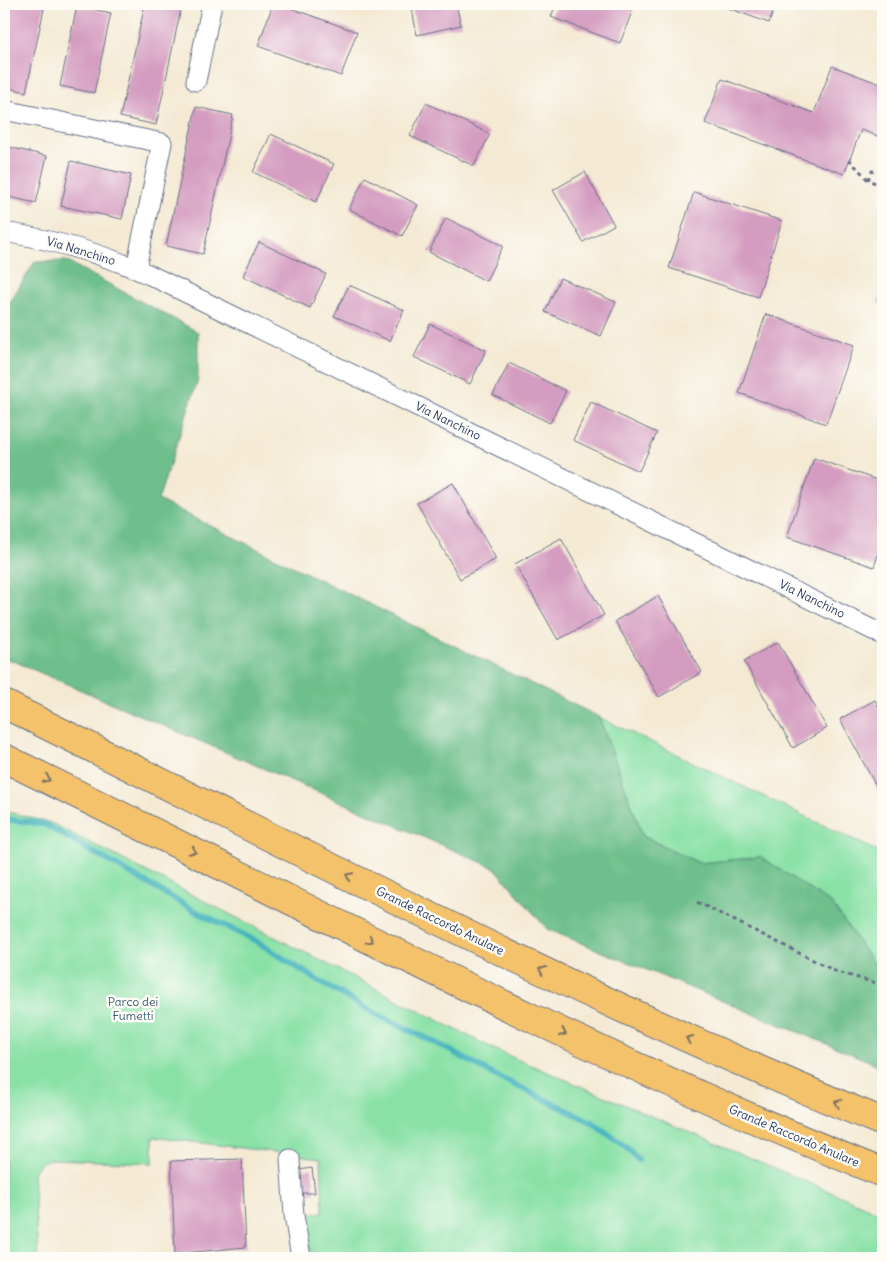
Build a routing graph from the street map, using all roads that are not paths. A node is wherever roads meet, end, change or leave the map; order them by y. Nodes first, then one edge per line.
1 (212, 4) edge
2 (196, 80) dead end
3 (4, 110) edge
4 (4, 232) edge
5 (136, 268) junction
6 (883, 634) edge
7 (4, 704) edge
8 (4, 758) edge
9 (883, 1122) edge
10 (290, 1159) dead end
11 (883, 1173) edge
12 (301, 1258) edge

1 - 2 street
3 - 5 street
4 - 5 street, Via Nanchino
5 - 6 street, Via Nanchino
9 -> 7 highway, Grande Raccordo Anulare
8 -> 11 highway, Grande Raccordo Anulare
10 - 12 street

